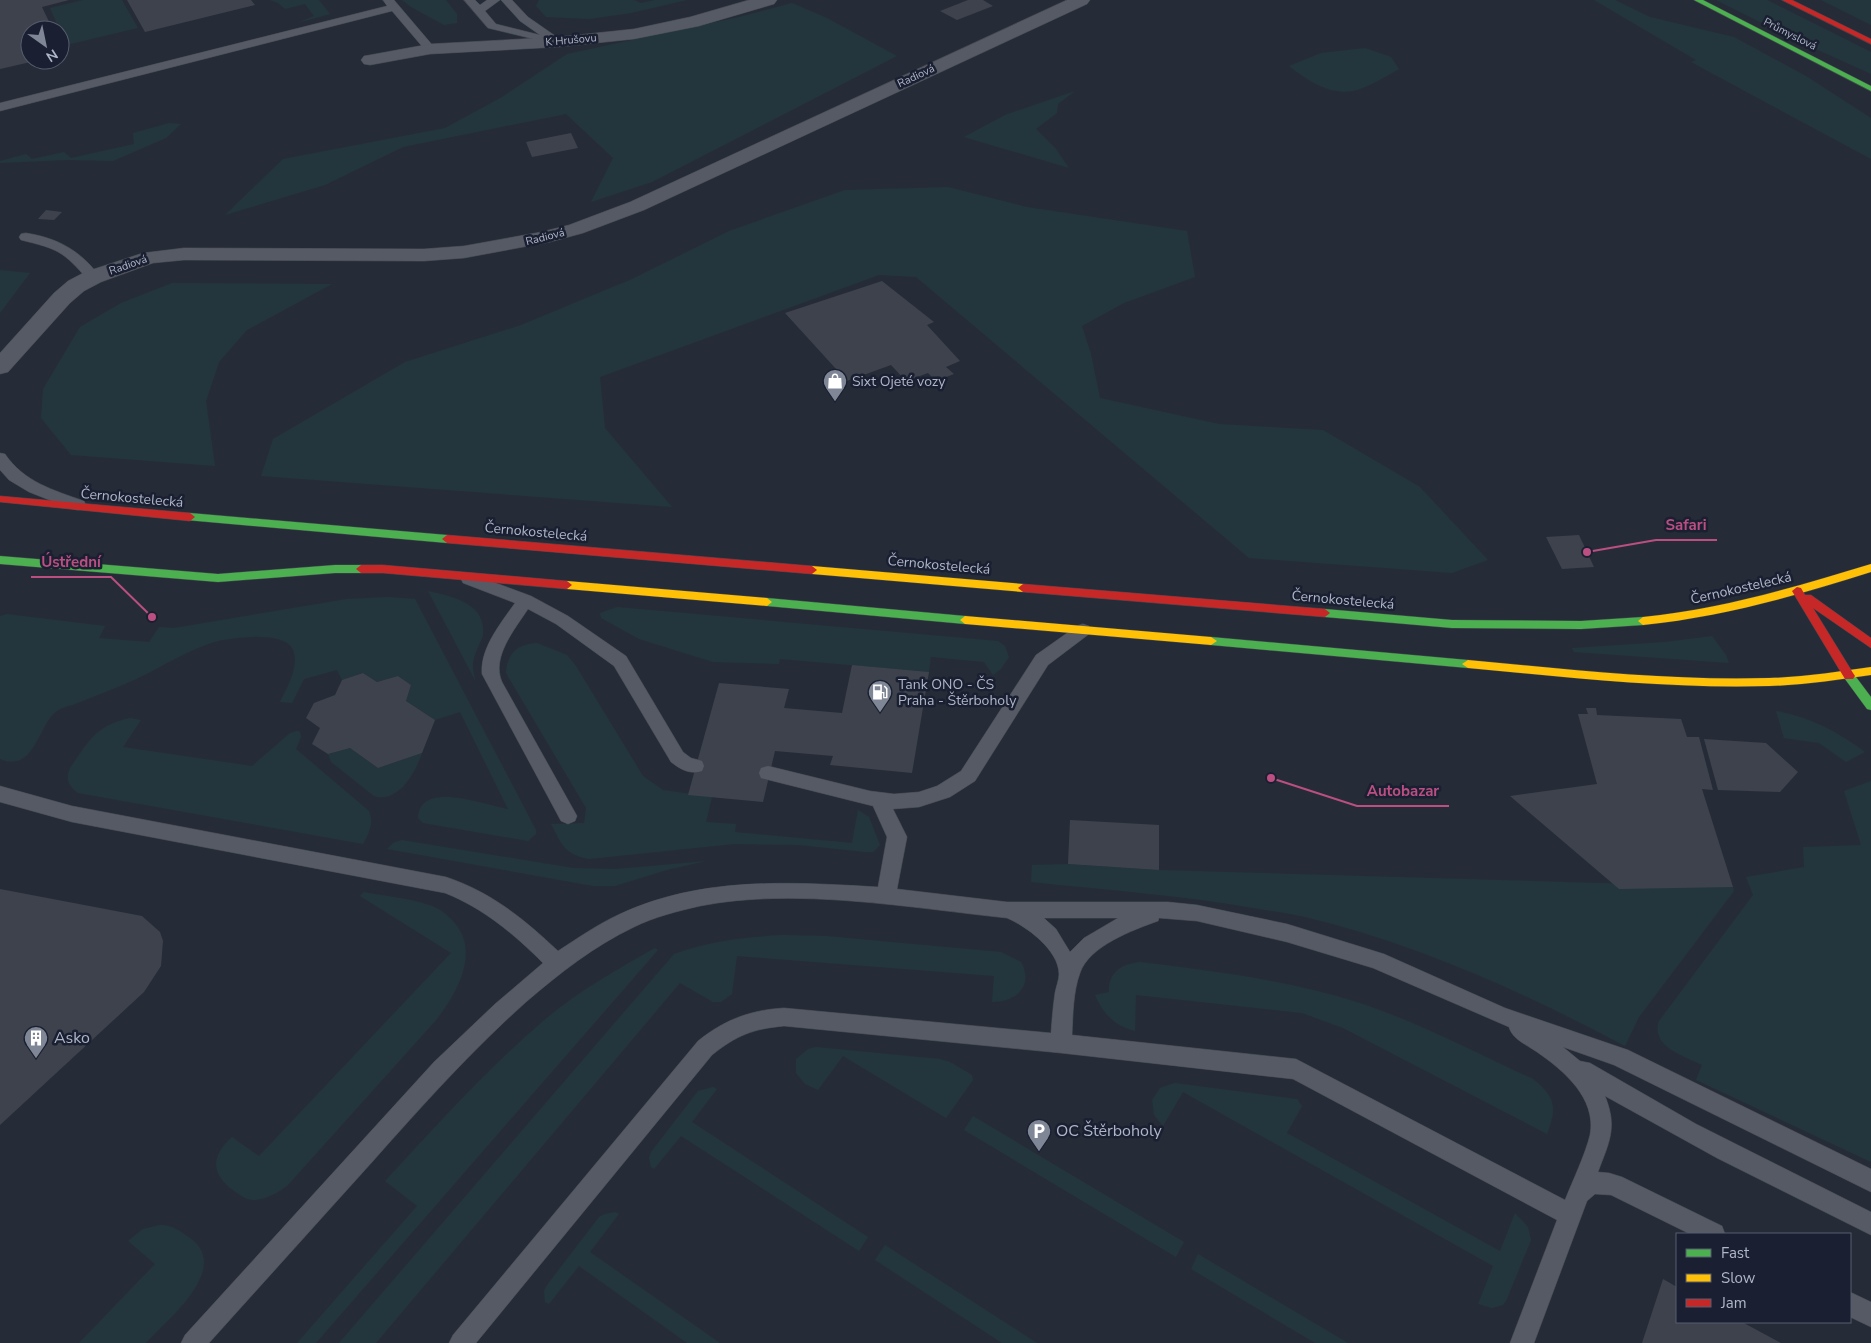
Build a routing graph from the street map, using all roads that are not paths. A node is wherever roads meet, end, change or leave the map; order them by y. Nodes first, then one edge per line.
1 (469, 0) edge
2 (495, 0) edge
3 (506, 0) edge
4 (768, 0) edge
5 (1081, 0) edge
6 (1698, 0) edge
7 (1786, 0) edge
8 (391, 4) edge
9 (478, 11) junction
10 (558, 42) junction
11 (1871, 42) edge
12 (430, 49) junction
13 (370, 60) dead end
14 (1871, 89) edge
15 (0, 107) edge
16 (26, 237) dead end
17 (93, 277) junction
18 (0, 367) edge
19 (0, 458) edge
20 (0, 500) edge
21 (91, 510) junction
22 (3, 561) edge
23 (1871, 568) edge
24 (459, 576) junction
25 (1797, 591) junction
26 (525, 600) junction
27 (1083, 630) junction
28 (1871, 644) edge
29 (1871, 671) edge
30 (1849, 676) junction
31 (1871, 706) edge
32 (696, 766) dead end
33 (768, 773) dead end
34 (0, 794) edge
35 (880, 801) junction
36 (568, 816) dead end
37 (886, 896) junction
38 (1007, 910) junction
39 (1168, 910) junction
40 (557, 963) junction
41 (1069, 973) junction
42 (1500, 1014) junction
43 (1060, 1044) junction
44 (1565, 1059) junction
45 (1871, 1181) edge
46 (1580, 1193) junction
47 (1571, 1215) junction
48 (1871, 1224) edge
49 (1712, 1233) edge
50 (1851, 1305) edge
51 (1871, 1315) edge
52 (193, 1343) edge
53 (460, 1343) edge
54 (1522, 1343) edge

1 - 9 lane
2 - 9 lane
3 - 10 lane
4 - 10 street, K Hrušovu
5 - 17 street, Radiová
6 - 14 main road, Průmyslová
7 - 11 main road
8 - 12 lane
8 - 15 lane
9 - 10 lane
10 - 12 street, K Hrušovu
12 - 13 street, K Hrušovu
16 - 17 lane
17 - 18 street, Radiová
19 - 21 lane
20 - 21 main road, Černokostelecká
21 - 25 main road, Černokostelecká
22 - 24 main road
23 - 25 main road, Černokostelecká
24 - 26 lane
24 - 27 main road
25 - 28 main road
25 - 30 main road
26 - 32 lane
26 - 36 lane
27 - 30 main road
27 - 35 lane
29 - 30 main road
30 - 31 main road
33 - 35 lane
34 - 40 lane
35 - 37 lane
37 - 38 lane
37 - 40 lane
38 - 39 lane
38 - 41 lane
39 - 41 lane
39 - 42 lane
40 - 52 lane
41 - 43 lane
42 - 44 lane
42 - 45 lane
43 - 47 lane
43 - 53 lane
44 - 46 lane
44 - 48 lane
46 - 47 lane
46 - 49 lane
47 - 54 lane
50 - 51 lane

